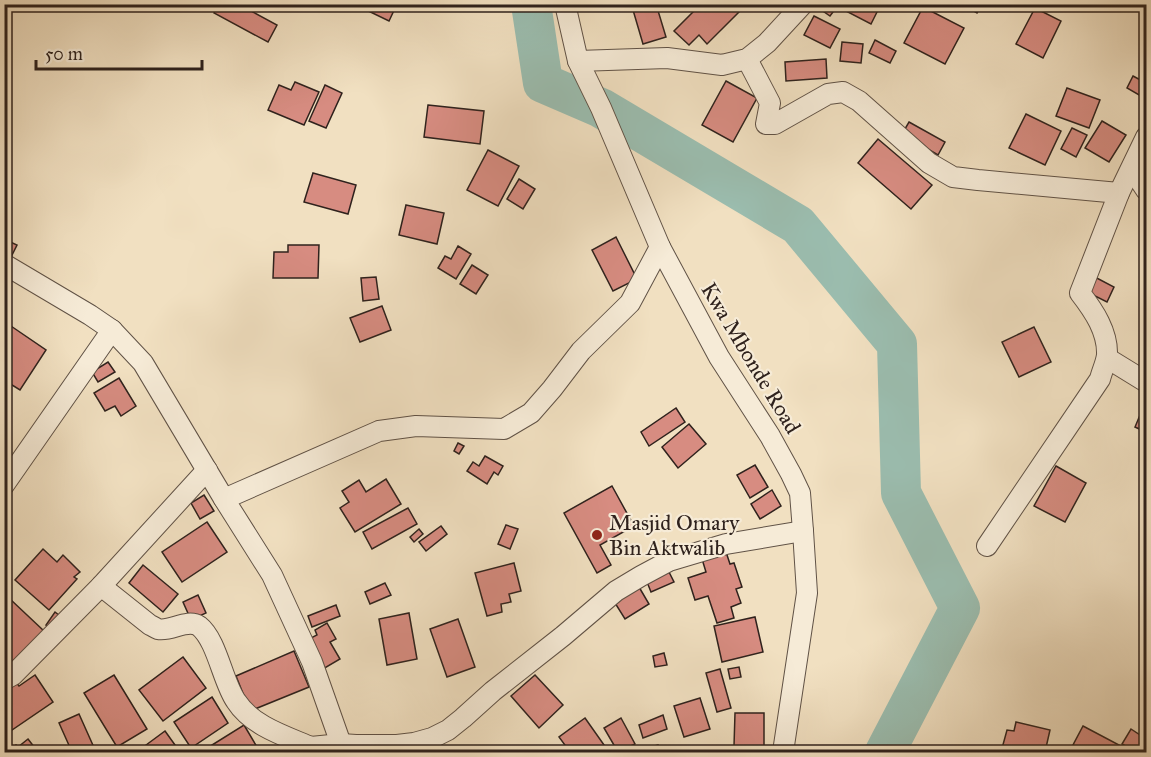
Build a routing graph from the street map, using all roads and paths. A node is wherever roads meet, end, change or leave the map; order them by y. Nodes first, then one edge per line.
1 (565, 4) edge
2 (803, 4) edge
3 (747, 59) junction
4 (578, 61) junction
5 (1146, 137) edge
6 (1132, 169) junction
7 (1146, 190) edge
8 (1119, 193) junction
9 (660, 247) junction
10 (4, 264) edge
11 (112, 330) junction
12 (1107, 358) junction
13 (1146, 382) edge
14 (207, 470) junction
15 (4, 485) edge
16 (224, 499) junction
17 (803, 531) junction
18 (987, 546) dead end
19 (101, 586) junction
20 (4, 680) edge
21 (351, 747) edge
22 (306, 750) edge
23 (783, 753) edge

1 - 4 street, Kwa Mbonde Road
2 - 3 street
3 - 4 street
3 - 8 street
4 - 9 street, Kwa Mbonde Road
5 - 6 street
6 - 7 street
6 - 8 street
8 - 12 street
9 - 16 street
9 - 17 street, Kwa Mbonde Road
10 - 11 street
11 - 14 street
11 - 15 street
12 - 13 street
12 - 18 street
14 - 16 street
14 - 19 street
16 - 21 street
17 - 21 street
17 - 23 street, Kwa Mbonde Road
19 - 20 street
19 - 22 street
21 - 22 street

